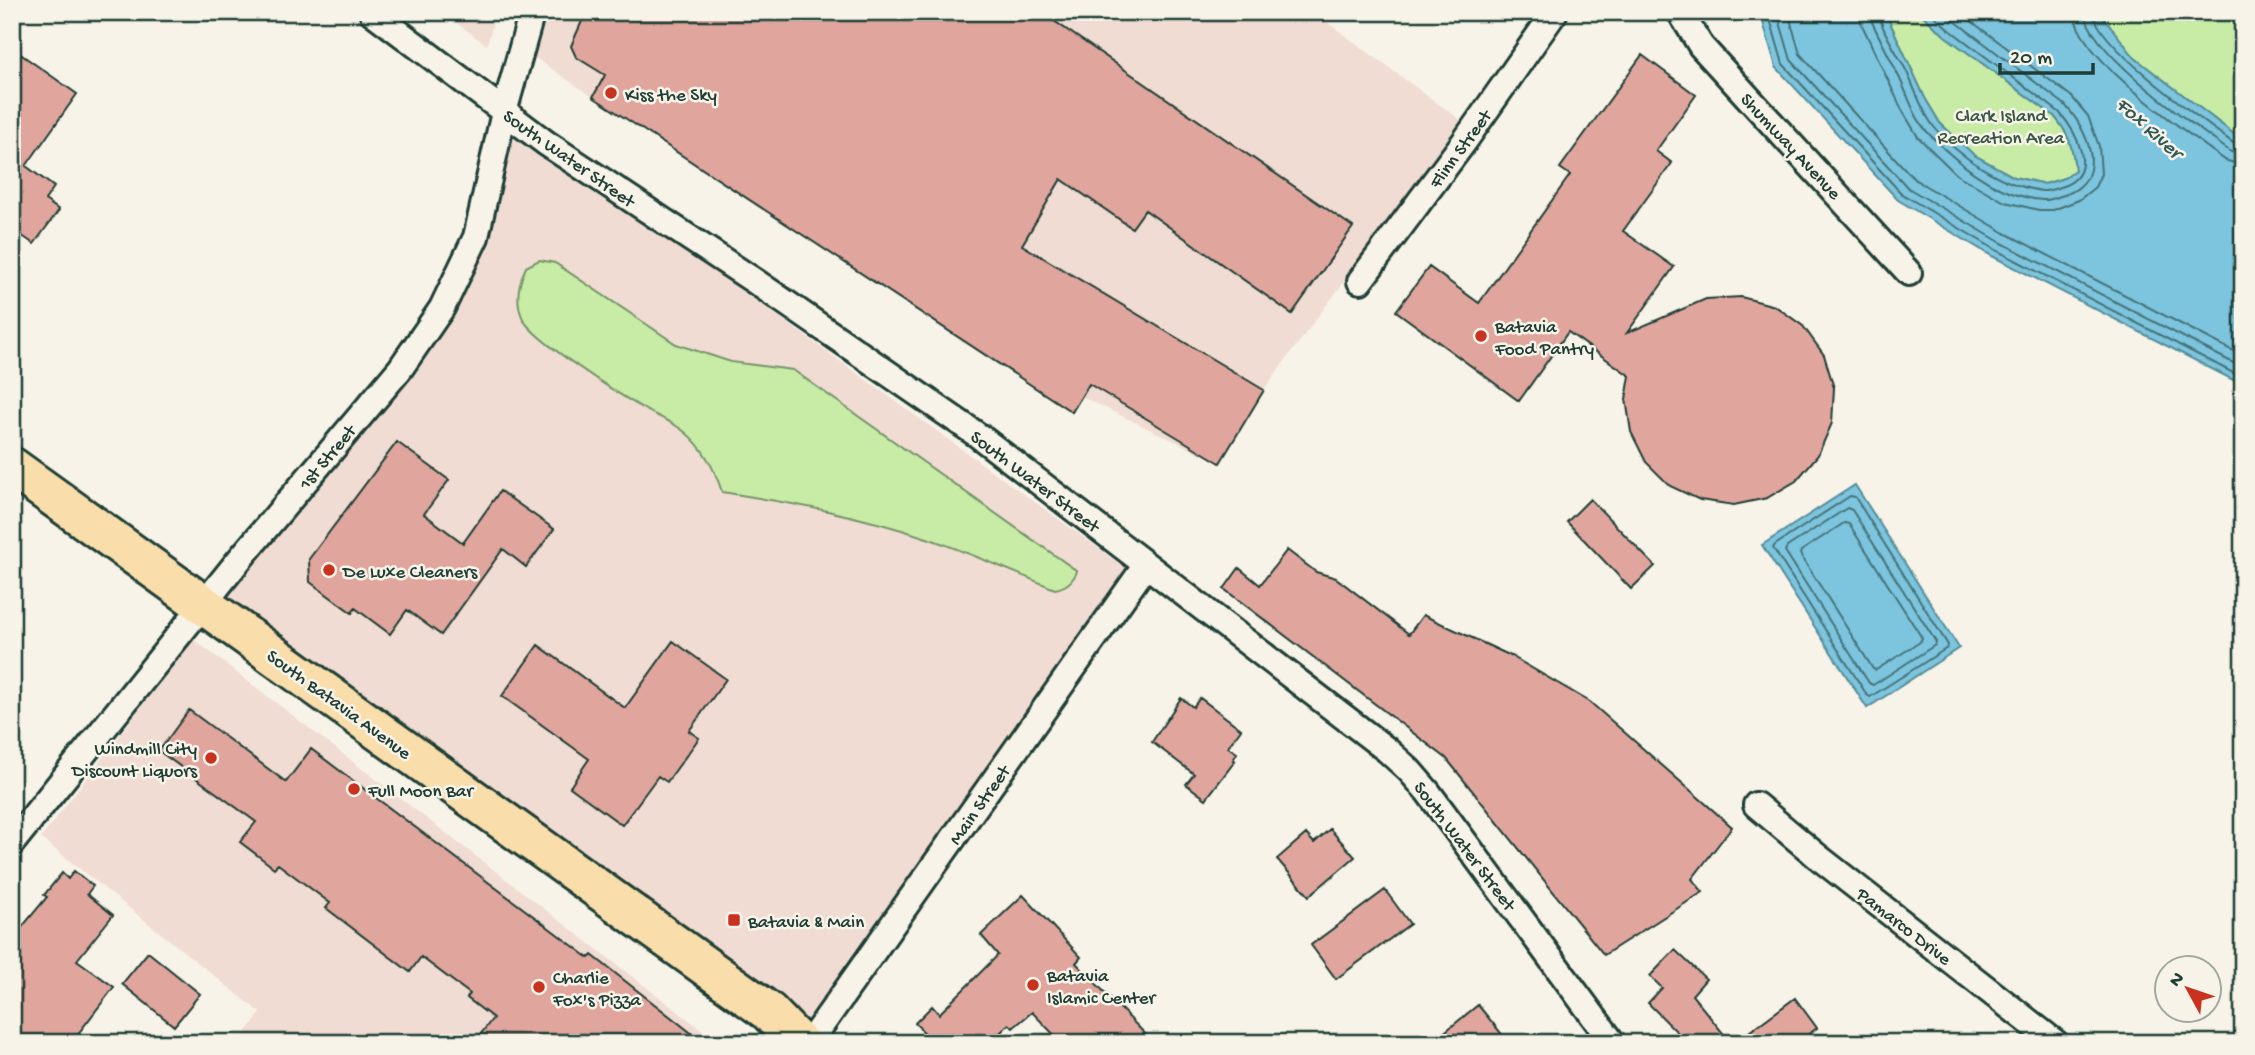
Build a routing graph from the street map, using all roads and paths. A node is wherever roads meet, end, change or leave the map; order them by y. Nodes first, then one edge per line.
1 (372, 12) edge
2 (532, 12) edge
3 (1555, 12) edge
4 (1680, 12) edge
5 (504, 112) junction
6 (1909, 273) dead end
7 (1360, 281) dead end
8 (12, 467) edge
9 (1146, 565) junction
10 (204, 604) junction
11 (1756, 805) dead end
12 (12, 843) edge
13 (799, 1043) edge
14 (808, 1043) edge
15 (1613, 1043) edge
16 (2056, 1043) edge

1 - 5 street, South Water Street
2 - 5 street, 1st Street
3 - 7 street, Flinn Street
4 - 6 street, Shumway Avenue
5 - 9 street, South Water Street
5 - 10 street, 1st Street
8 - 10 main road, South Batavia Avenue
9 - 14 street, Main Street
9 - 15 street, South Water Street
10 - 12 street, 1st Street
10 - 13 main road, South Batavia Avenue
11 - 16 street, Pamarco Drive

